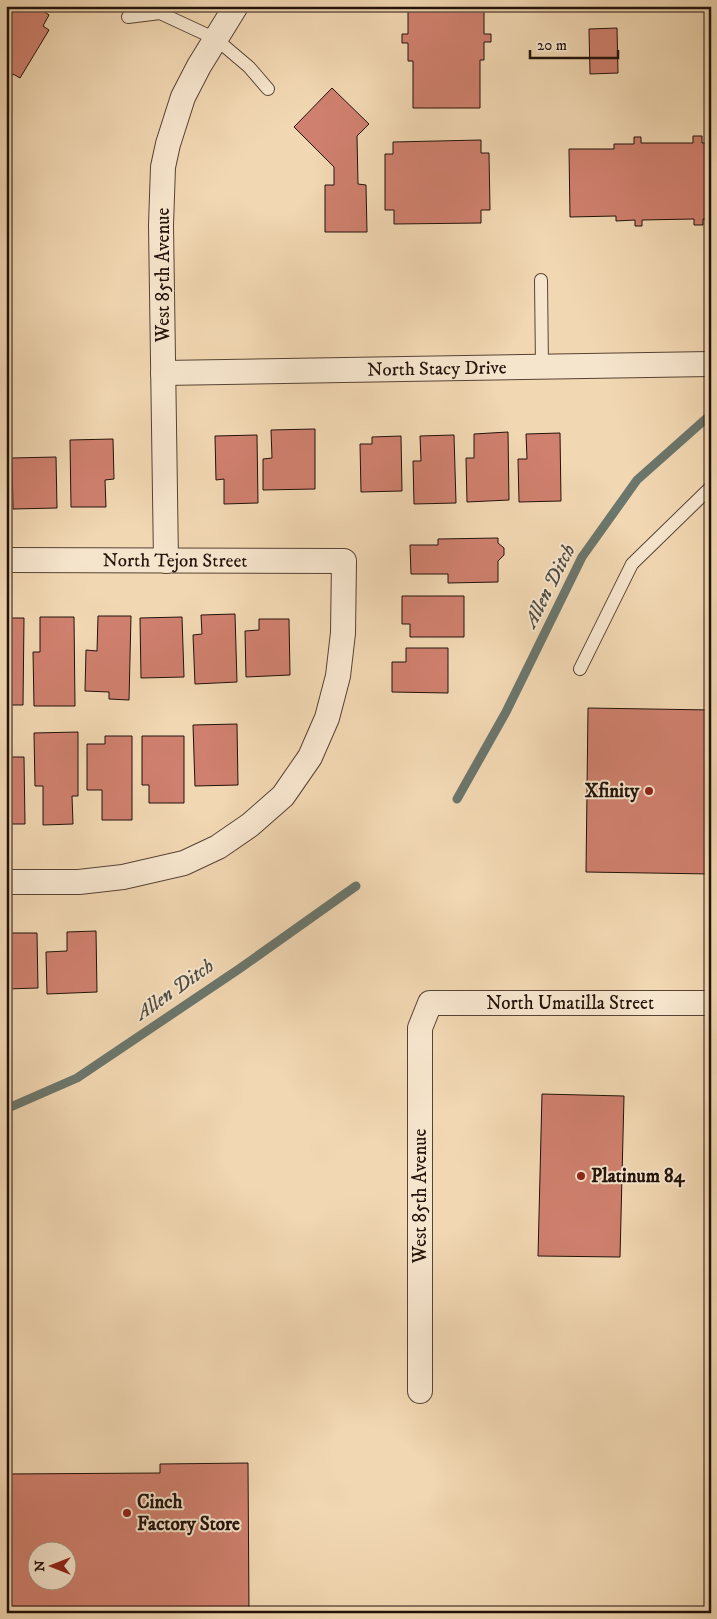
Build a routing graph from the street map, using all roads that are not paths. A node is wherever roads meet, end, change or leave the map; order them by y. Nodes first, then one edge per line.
1 (236, 6) edge
2 (128, 17) dead end
3 (216, 39) junction
4 (268, 89) dead end
5 (541, 280) dead end
6 (711, 364) edge
7 (542, 367) junction
8 (163, 373) junction
9 (711, 487) edge
10 (6, 560) edge
11 (166, 561) junction
12 (580, 669) dead end
13 (6, 882) edge
14 (430, 1003) joint
15 (711, 1003) edge
16 (420, 1391) dead end

1 - 3 street, West 85th Avenue
2 - 3 lane
3 - 4 lane
3 - 8 street, West 85th Avenue
5 - 7 lane
6 - 7 street, North Stacy Drive
7 - 8 street, North Stacy Drive
8 - 11 street, West 85th Avenue
9 - 12 lane
10 - 11 street, North Tejon Street
11 - 13 street, North Tejon Street
14 - 15 street, North Umatilla Street
14 - 16 street, West 85th Avenue

